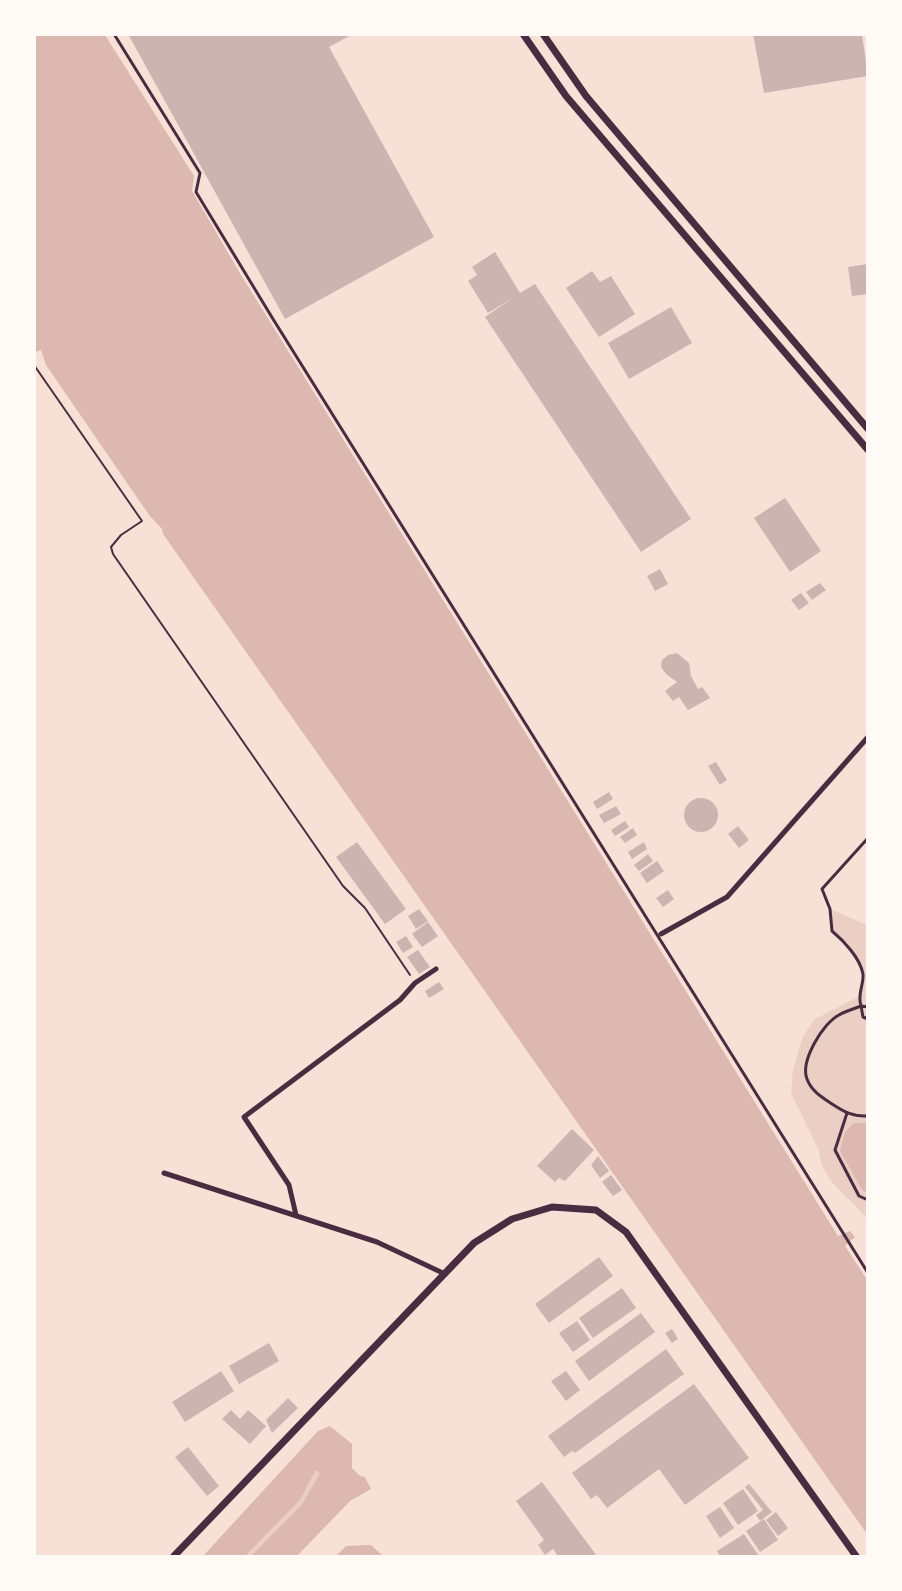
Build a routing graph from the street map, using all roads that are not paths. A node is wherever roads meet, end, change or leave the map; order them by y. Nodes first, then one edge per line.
1 (114, 34) edge
2 (523, 34) edge
3 (543, 34) edge
4 (867, 429) edge
5 (867, 450) edge
6 (867, 737) edge
7 (867, 838) edge
8 (661, 934) dead end
9 (436, 969) dead end
10 (865, 974) edge
11 (861, 1006) junction
12 (867, 1007) edge
13 (867, 1019) edge
14 (847, 1113) junction
15 (867, 1116) edge
16 (164, 1173) dead end
17 (867, 1200) edge
18 (296, 1215) junction
19 (867, 1273) edge
20 (445, 1274) junction
21 (174, 1557) edge
22 (856, 1557) edge

1 - 19 lane
2 - 5 street
3 - 4 street
6 - 8 street
7 - 10 lane
9 - 18 street
10 - 11 lane
11 - 12 lane
11 - 13 lane
11 - 14 lane
14 - 15 lane
14 - 17 lane
16 - 18 street
18 - 20 street
20 - 21 street
20 - 22 street

